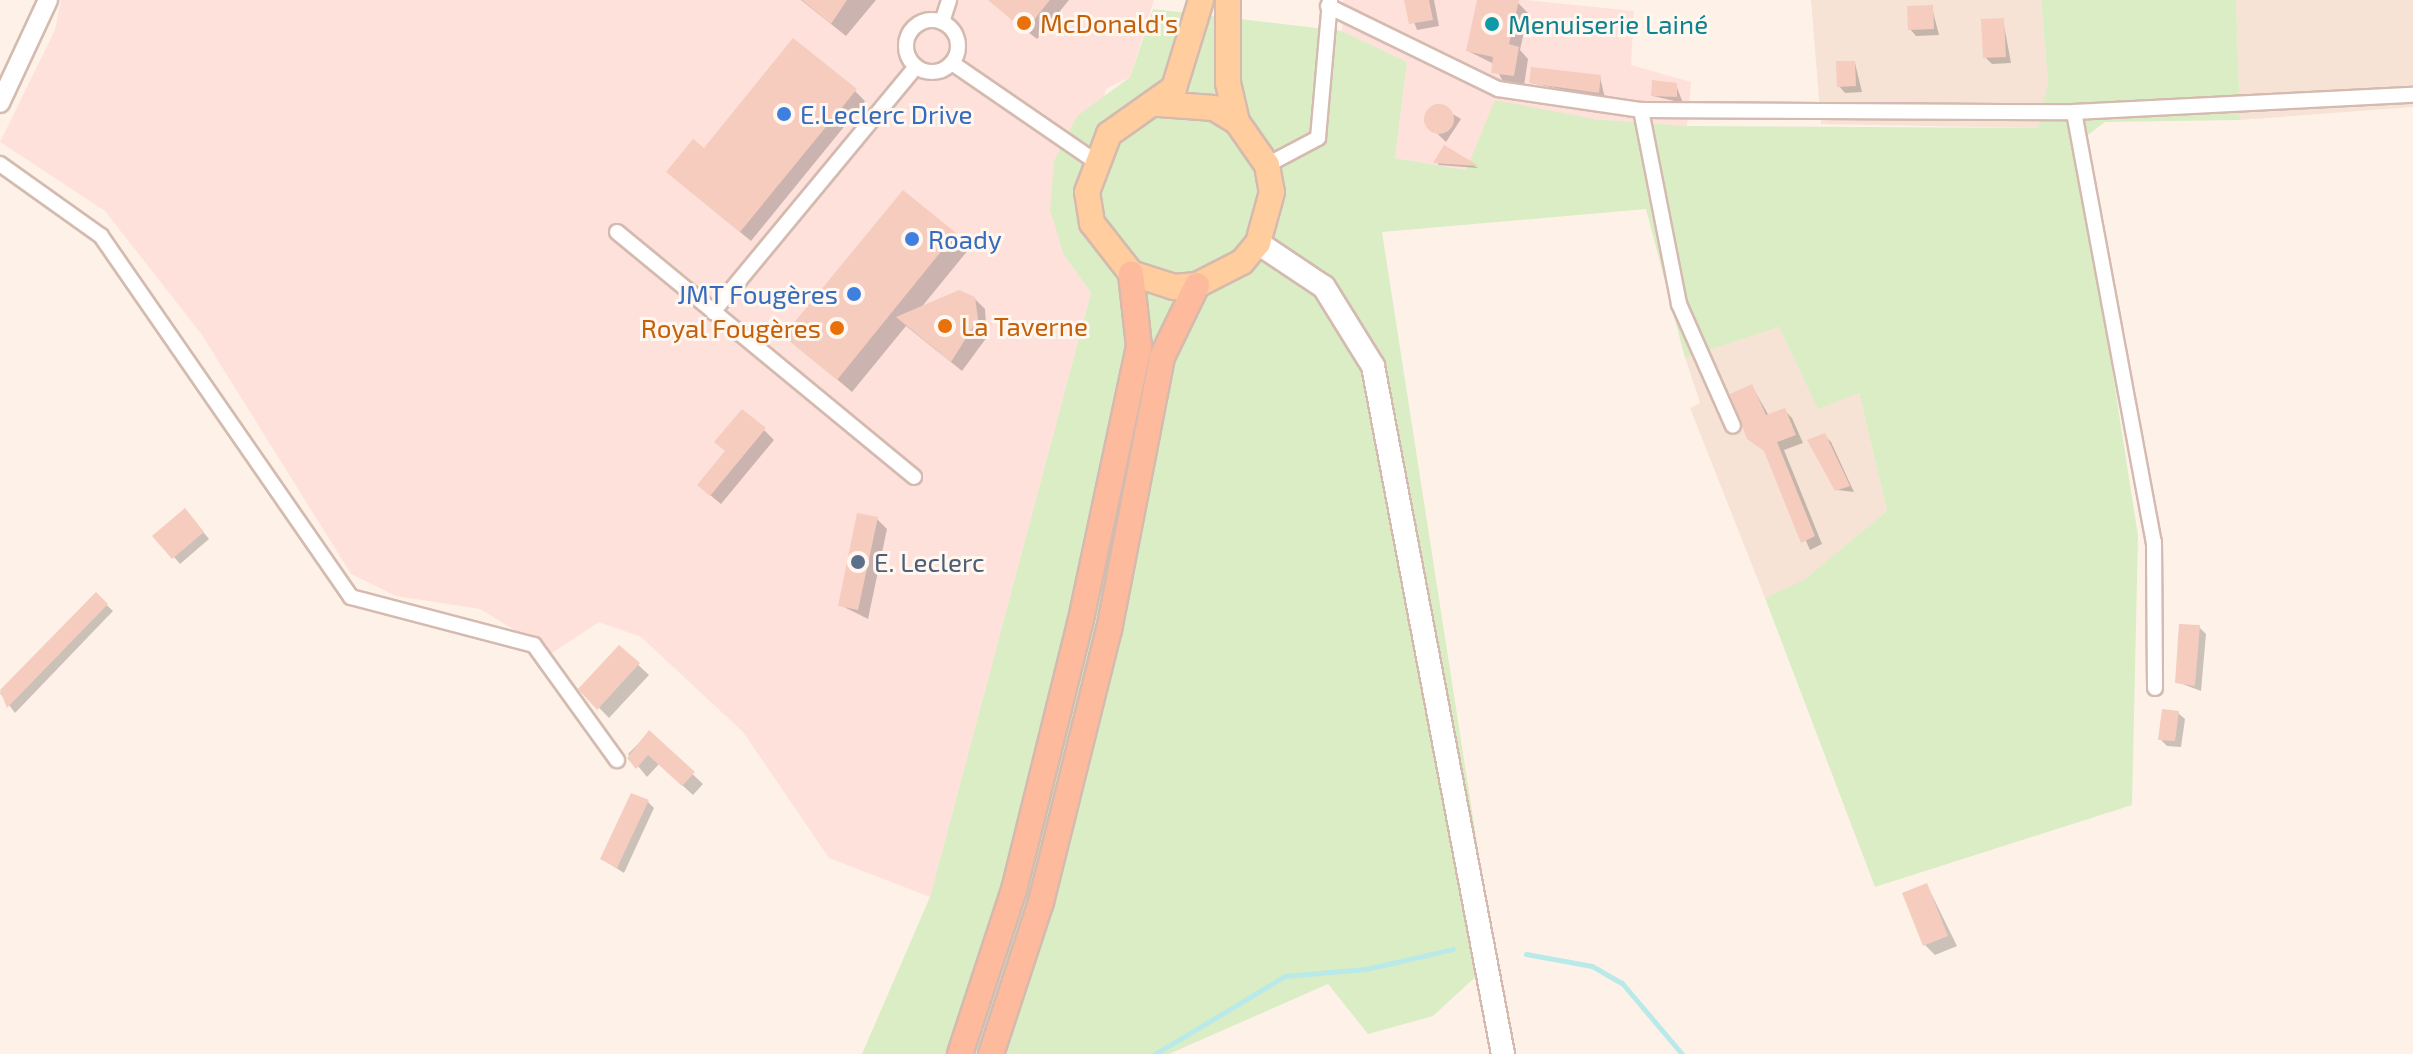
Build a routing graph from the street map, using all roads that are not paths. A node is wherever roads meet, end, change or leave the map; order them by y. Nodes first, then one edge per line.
1 (48, 0) edge
2 (949, 0) edge
3 (1201, 0) edge
4 (1228, 0) edge
5 (1329, 3) edge
6 (942, 22) junction
7 (952, 63) junction
8 (916, 67) junction
9 (2413, 95) edge
10 (0, 103) edge
11 (1159, 104) junction
12 (1641, 110) junction
13 (2074, 112) junction
14 (1237, 122) junction
15 (1093, 160) junction
16 (0, 164) edge
17 (1267, 165) junction
18 (617, 232) dead end
19 (1258, 243) junction
20 (1131, 273) junction
21 (1197, 285) junction
22 (713, 312) junction
23 (1733, 426) dead end
24 (914, 477) dead end
25 (2155, 688) dead end
26 (617, 760) dead end
27 (960, 1054) edge
28 (991, 1054) edge
29 (1503, 1054) edge

1 - 10 street
2 - 6 street
3 - 11 main road
4 - 14 main road
5 - 12 street
5 - 17 street
6 - 7 street
6 - 8 street
7 - 8 street
7 - 15 street
8 - 22 street
9 - 13 street
11 - 14 main road
11 - 15 main road
12 - 13 street
12 - 23 street
13 - 25 street
14 - 17 main road
15 - 20 main road
16 - 26 street
17 - 19 main road
18 - 22 street
19 - 21 main road
19 - 29 main road
20 - 21 main road
20 - 27 highway
21 - 28 highway
22 - 24 street

